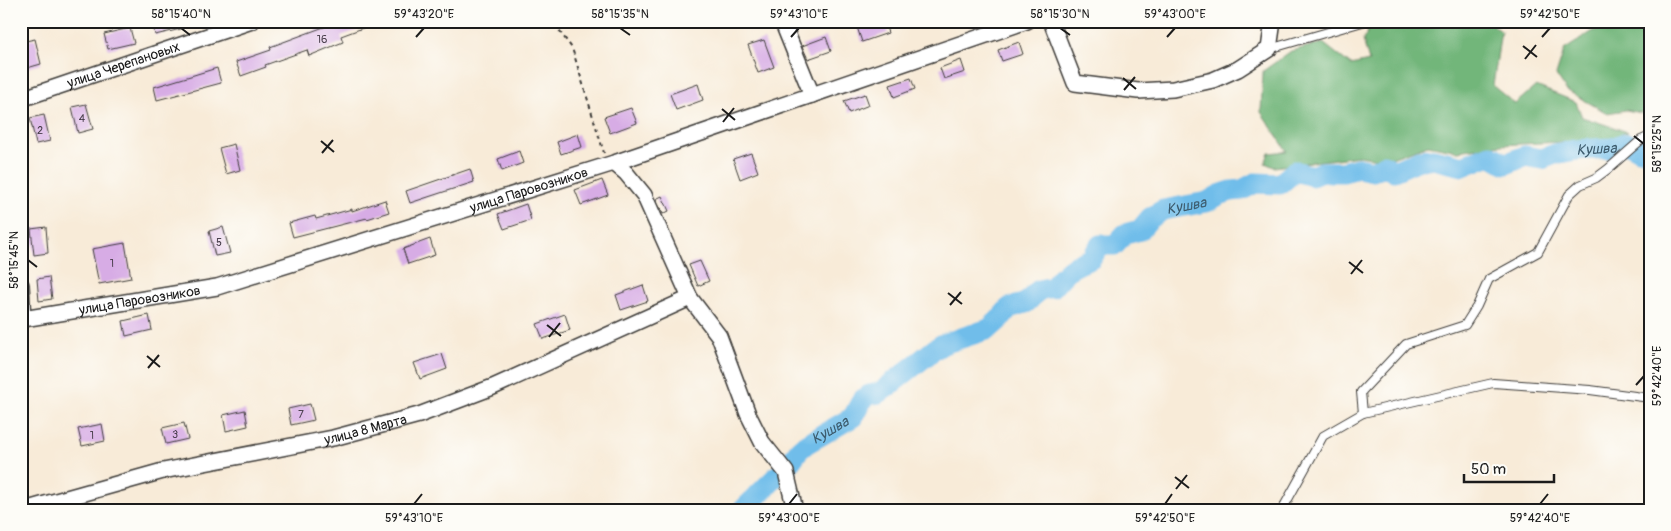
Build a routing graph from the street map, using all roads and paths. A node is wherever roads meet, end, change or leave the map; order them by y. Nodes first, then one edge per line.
1 (252, 21) edge
2 (547, 21) edge
3 (782, 21) edge
4 (1027, 21) edge
5 (1051, 21) edge
6 (1273, 21) edge
7 (1366, 21) edge
8 (1269, 49) junction
9 (812, 94) junction
10 (21, 99) edge
11 (1650, 136) edge
12 (611, 164) junction
13 (21, 285) edge
14 (690, 298) junction
15 (22, 320) edge
16 (1650, 398) edge
17 (1363, 413) junction
18 (24, 510) edge
19 (795, 510) edge
20 (1282, 510) edge

1 - 10 street, улица Черепановых
2 - 12 path
3 - 9 street
4 - 9 street, улица Паровозников
5 - 8 street
6 - 8 street
7 - 8 lane
9 - 12 street, улица Паровозников
11 - 17 lane
12 - 14 street
12 - 15 street, улица Паровозников
13 - 15 street
14 - 18 street, улица 8 Марта
14 - 19 street
16 - 17 lane
17 - 20 lane

